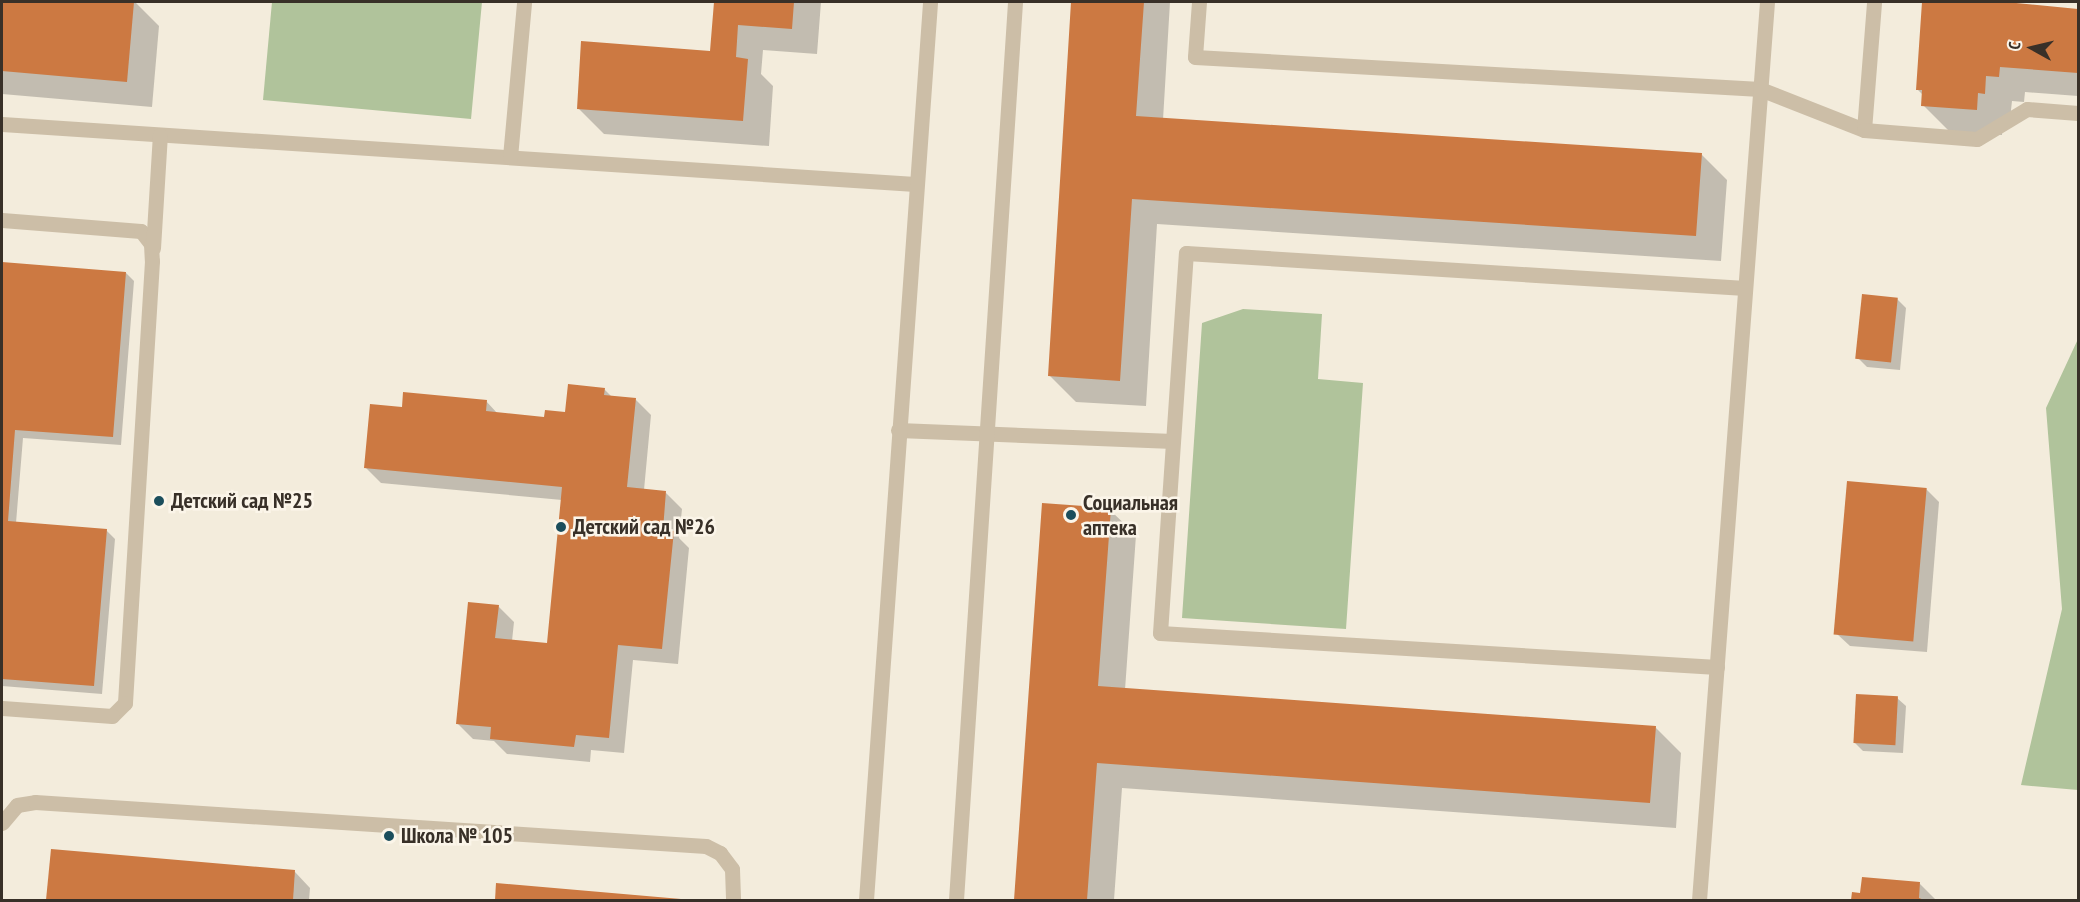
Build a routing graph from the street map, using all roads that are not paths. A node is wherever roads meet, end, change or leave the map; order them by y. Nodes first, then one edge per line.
1 (524, 2) edge
2 (930, 2) edge
3 (1015, 2) edge
4 (1199, 2) edge
5 (1767, 2) edge
6 (1874, 2) edge
7 (1761, 89) junction
8 (2079, 113) edge
9 (2, 124) edge
10 (1864, 130) junction
11 (160, 135) junction
12 (510, 157) junction
13 (915, 184) junction
14 (2, 219) edge
15 (152, 261) junction
16 (1745, 288) junction
17 (898, 430) junction
18 (986, 433) junction
19 (1173, 441) junction
20 (1717, 667) junction
21 (2, 708) edge
22 (2, 823) edge
23 (733, 900) edge
24 (866, 900) edge
25 (956, 900) edge
26 (1700, 900) edge

1 - 12 street
2 - 13 street
3 - 18 street
4 - 7 street
5 - 7 street
6 - 10 street
7 - 10 street
7 - 16 street
8 - 10 street
9 - 11 street
11 - 12 street
11 - 15 street
12 - 13 street
13 - 17 street
14 - 15 street
15 - 21 street
16 - 19 street
16 - 20 street
17 - 18 street
17 - 24 street
18 - 19 street
18 - 25 street
19 - 20 street
20 - 26 street
22 - 23 street

